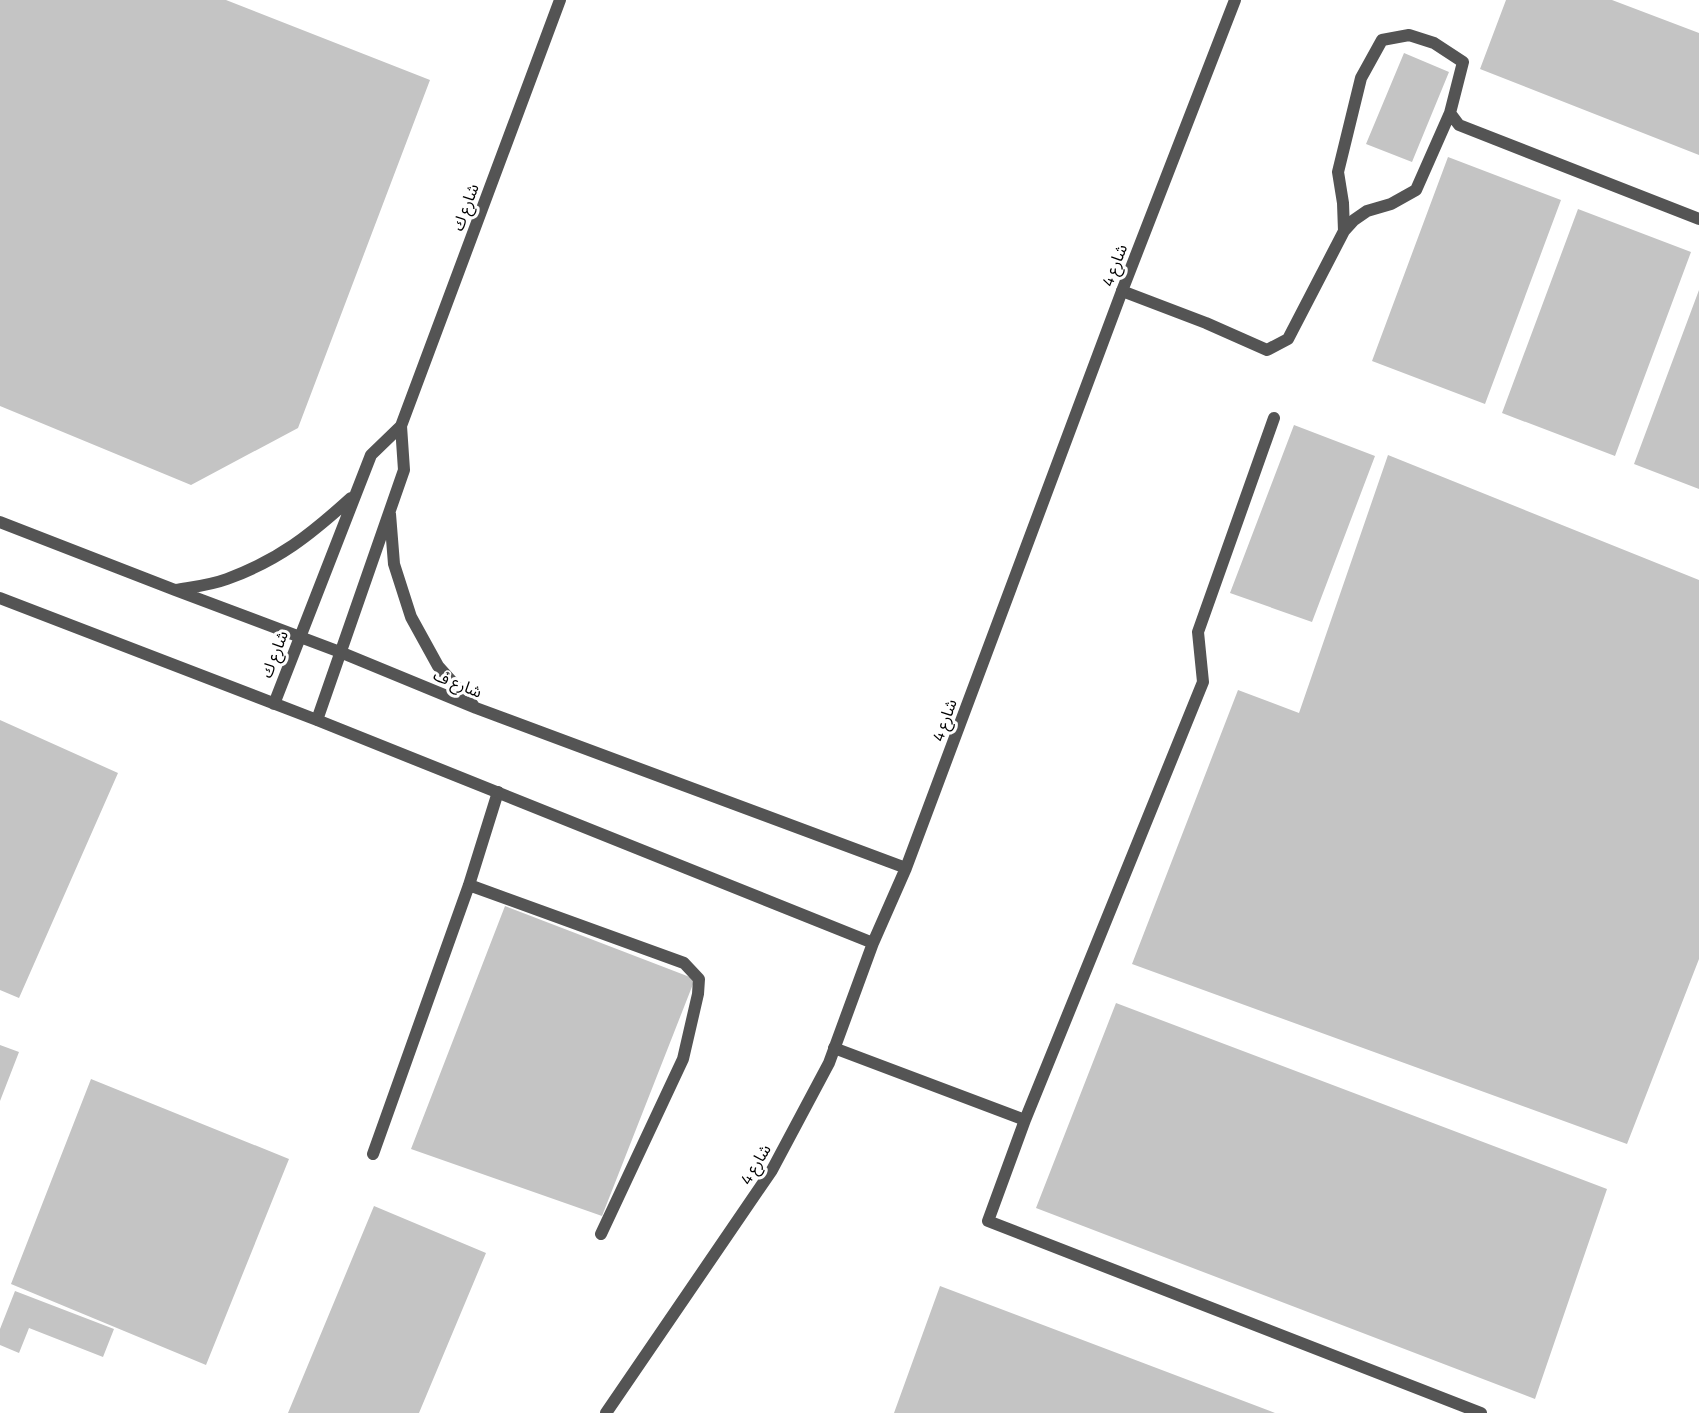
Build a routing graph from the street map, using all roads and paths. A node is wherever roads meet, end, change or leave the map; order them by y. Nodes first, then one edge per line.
1 (560, 0) edge
2 (1235, 0) edge
3 (1450, 113) junction
4 (1699, 219) edge
5 (1344, 231) junction
6 (1122, 291) junction
7 (1274, 418) dead end
8 (401, 426) junction
9 (354, 495) junction
10 (389, 507) junction
11 (0, 522) edge
12 (175, 590) junction
13 (0, 598) edge
14 (299, 636) junction
15 (340, 652) junction
16 (274, 704) junction
17 (476, 708) junction
18 (317, 720) junction
19 (498, 792) junction
20 (906, 868) junction
21 (469, 885) junction
22 (873, 943) junction
23 (834, 1048) junction
24 (1025, 1120) junction
25 (373, 1154) dead end
26 (601, 1234) dead end
27 (606, 1413) edge
28 (1481, 1413) edge

1 - 8 street, شارع ك
2 - 6 street, شارع 4
3 - 4 street
3 - 5 street
3 - 5 street
5 - 6 street
6 - 20 street, شارع 4
7 - 24 street
8 - 9 street, شارع ك
8 - 10 street, شارع ك
9 - 12 street
9 - 14 street, شارع ك
10 - 15 street, شارع ك
10 - 17 street
11 - 12 street, شارع ف
12 - 14 street, شارع ف
13 - 16 street
14 - 15 street, شارع ف
14 - 16 street, شارع ك
15 - 17 street, شارع ف
15 - 18 street, شارع ك
16 - 18 street
17 - 20 street, شارع ف
18 - 19 street
19 - 21 street
19 - 22 street
20 - 22 street, شارع 4
21 - 25 street
21 - 26 street
22 - 23 street, شارع 4
23 - 24 street
23 - 27 street, شارع 4
24 - 28 street

